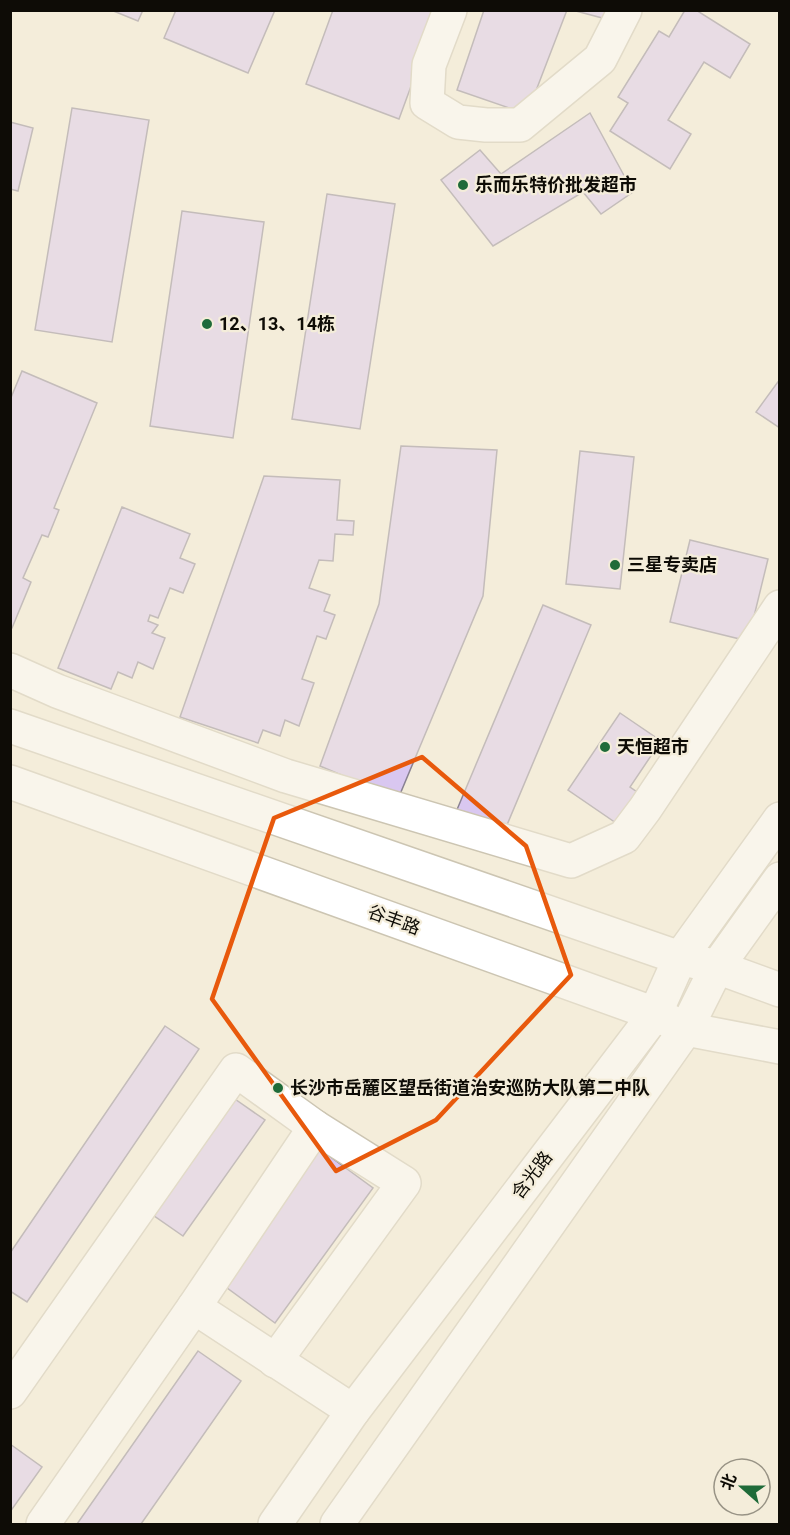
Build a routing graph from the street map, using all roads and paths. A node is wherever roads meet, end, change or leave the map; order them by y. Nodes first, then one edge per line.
1 (450, 10) edge
2 (625, 10) edge
3 (780, 607) edge
4 (10, 670) edge
5 (10, 726) edge
6 (10, 782) edge
7 (780, 819) edge
8 (780, 879) edge
9 (680, 958) junction
10 (717, 967) junction
11 (780, 990) edge
12 (655, 1014) junction
13 (686, 1029) junction
14 (780, 1047) edge
15 (315, 1127) junction
16 (194, 1307) junction
17 (276, 1361) junction
18 (10, 1392) edge
19 (352, 1411) junction
20 (43, 1524) edge
21 (275, 1524) edge
22 (337, 1524) edge

1 - 2 street
3 - 4 street
5 - 9 street
6 - 12 street, 谷丰路
7 - 9 street, 含光路
8 - 10 street
9 - 10 street
9 - 12 street, 含光路
10 - 11 street
10 - 13 street
12 - 13 street, 谷丰路
12 - 19 street, 含光路
13 - 14 street, 谷丰路
13 - 22 street
15 - 16 street
15 - 17 street
15 - 18 street
16 - 17 street
16 - 20 street
17 - 19 street
19 - 21 street, 含光路

